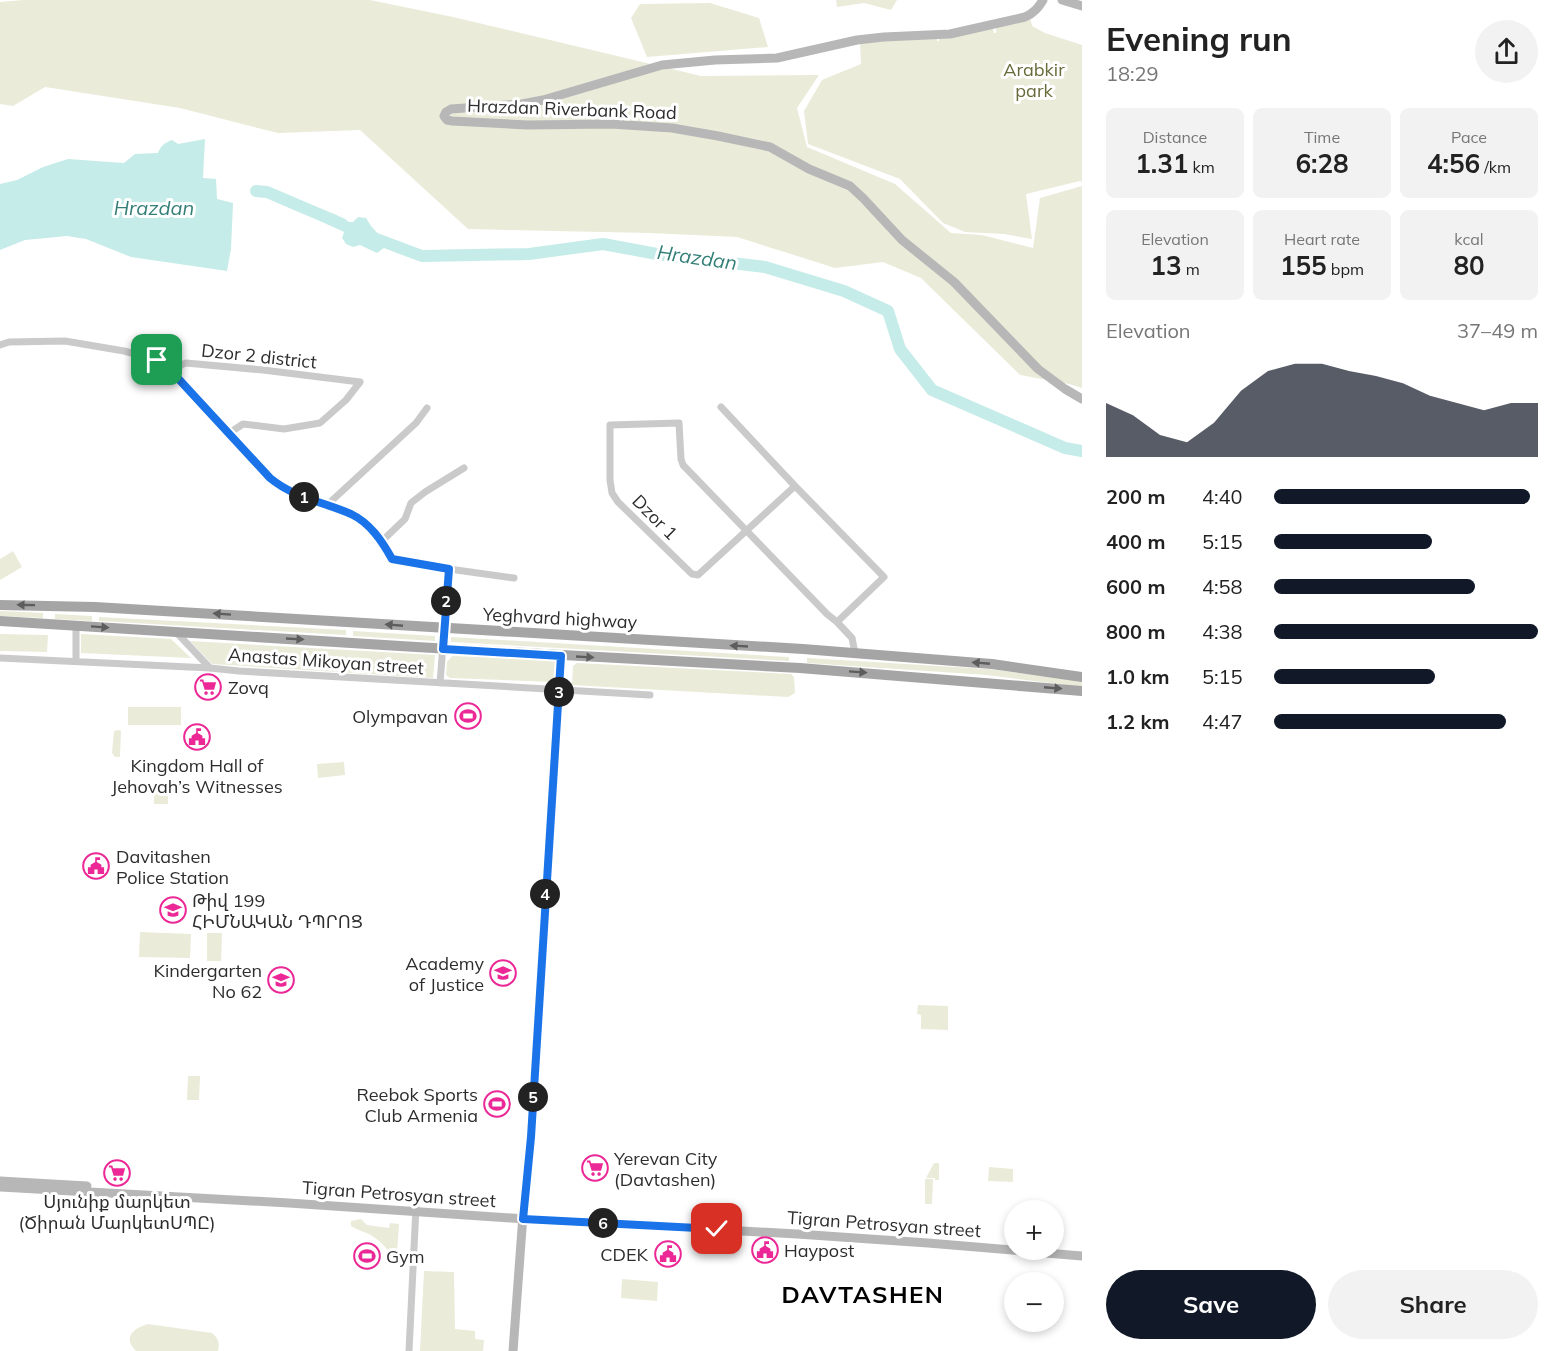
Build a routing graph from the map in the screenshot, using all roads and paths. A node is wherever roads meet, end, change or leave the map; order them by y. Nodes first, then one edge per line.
1 (1043, 0) edge
2 (1062, 0) edge
3 (1082, 6) edge
4 (0, 345) edge
5 (174, 374) junction
6 (1082, 399) edge
7 (721, 407) dead end
8 (427, 408) dead end
9 (228, 434) junction
10 (464, 468) dead end
11 (795, 486) junction
12 (326, 506) junction
13 (746, 531) junction
14 (382, 541) junction
15 (449, 569) junction
16 (514, 578) dead end
17 (0, 605) edge
18 (51, 606) junction
19 (0, 621) edge
20 (837, 622) junction
21 (50, 624) junction
22 (76, 626) junction
23 (445, 628) junction
24 (176, 632) junction
25 (443, 649) junction
26 (803, 649) junction
27 (855, 653) junction
28 (561, 656) junction
29 (0, 658) edge
30 (76, 661) junction
31 (210, 668) junction
32 (800, 668) junction
33 (1082, 676) edge
34 (440, 683) junction
35 (559, 690) junction
36 (1081, 691) edge
37 (650, 695) dead end
38 (0, 1181) edge
39 (0, 1187) edge
40 (416, 1209) junction
41 (523, 1217) junction
42 (1004, 1246) edge
43 (1064, 1253) edge
44 (1082, 1255) edge
45 (409, 1351) edge
46 (513, 1351) edge

1 - 6 main road, Hrazdan Riverbank Road
2 - 3 main road
4 - 5 street
5 - 9 street
5 - 9 street, Dzor 2 district
7 - 11 street
8 - 12 street
9 - 12 street
10 - 14 street
11 - 13 street, Dzor 1
11 - 20 street
12 - 14 street
13 - 13 street, Dzor 1
13 - 20 street, Dzor 1
14 - 15 street
15 - 16 street
15 - 23 street
18 -> 17 main road, Yeghvard highway
18 - 21 main road
23 -> 18 main road, Yeghvard highway
19 - 21 main road, Yeghvard highway
20 - 27 street, Dzor 1
21 - 22 main road, Yeghvard highway
22 -> 24 main road, Yeghvard highway
22 - 30 street
23 - 25 street
26 -> 23 main road, Yeghvard highway
24 -> 25 main road, Yeghvard highway
24 - 31 street
25 - 28 main road, Yeghvard highway
25 - 34 street
26 - 27 main road, Yeghvard highway
26 - 32 main road
33 -> 27 main road, Yeghvard highway
28 -> 32 main road, Yeghvard highway
28 - 35 street
29 - 30 street, Anastas Mikoyan street
30 - 31 street, Anastas Mikoyan street
31 - 34 street, Anastas Mikoyan street
32 -> 36 main road, Yeghvard highway
34 - 35 street, Anastas Mikoyan street
35 - 37 street, Anastas Mikoyan street
35 - 41 street
38 - 40 main road, Tigran Petrosyan street
39 - 40 main road, Tigran Petrosyan street
40 - 41 main road, Tigran Petrosyan street
40 - 45 street
41 - 42 main road, Tigran Petrosyan street
41 - 44 main road, Tigran Petrosyan street
41 - 46 main road
43 - 44 main road, Tigran Petrosyan street

